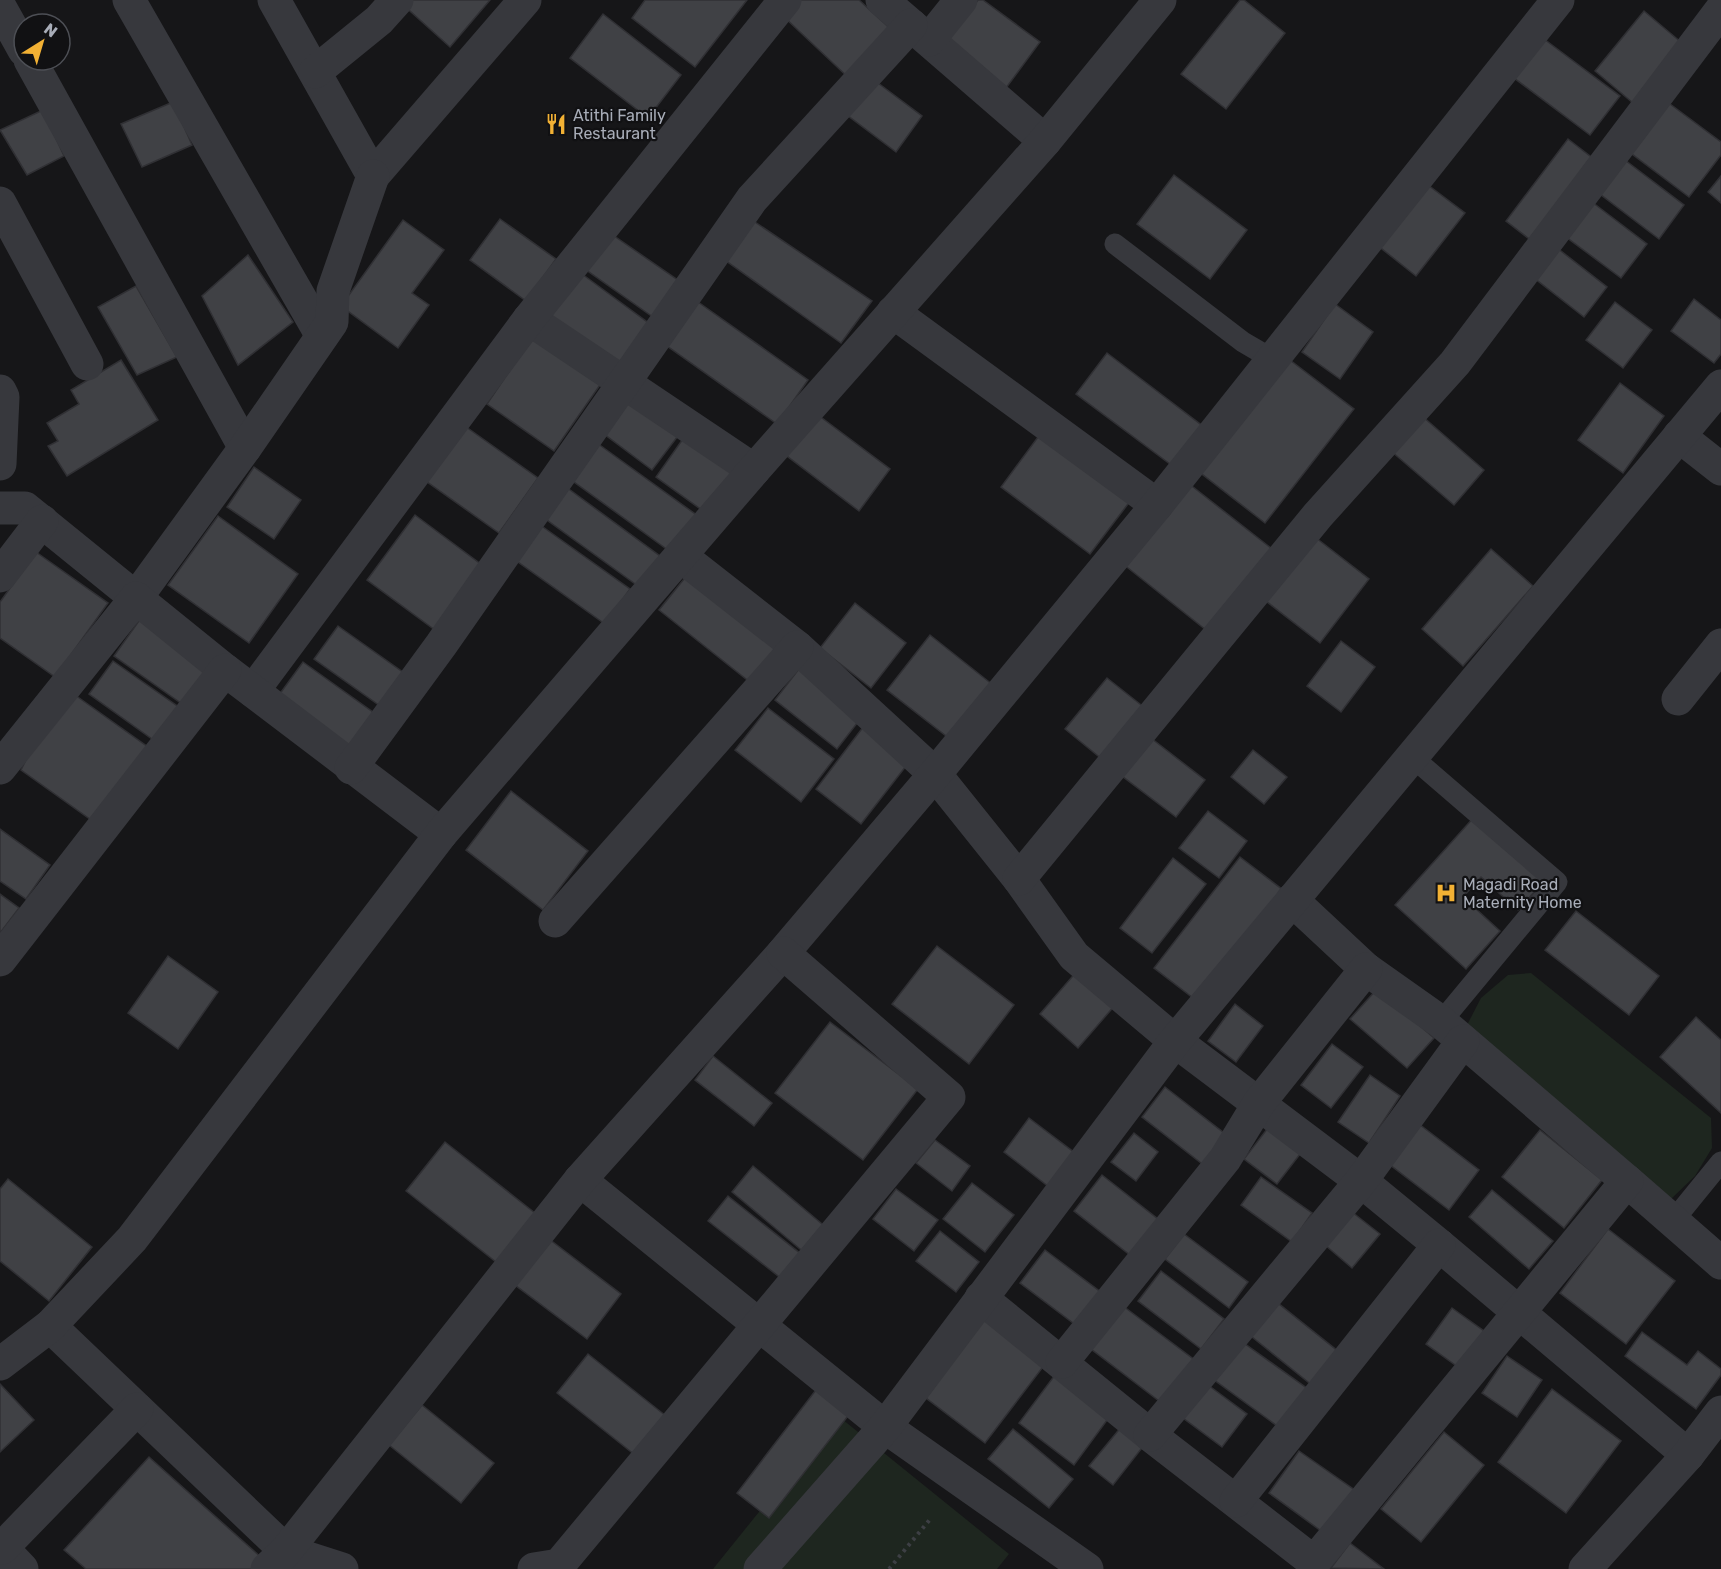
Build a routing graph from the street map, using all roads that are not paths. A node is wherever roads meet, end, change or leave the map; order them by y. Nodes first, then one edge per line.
1 (129, 0) edge
2 (274, 0) edge
3 (398, 0) edge
4 (525, 0) edge
5 (785, 0) edge
6 (882, 0) edge
7 (961, 0) edge
8 (1160, 0) edge
9 (1558, 0) edge
10 (0, 7) edge
11 (1721, 10) edge
12 (12, 28) edge
13 (920, 33) junction
14 (37, 72) edge
15 (315, 72) junction
16 (1045, 141) junction
17 (373, 176) junction
18 (0, 204) edge
19 (1115, 244) dead end
20 (893, 312) junction
21 (529, 319) junction
22 (322, 336) junction
23 (1272, 359) junction
24 (87, 364) dead end
25 (624, 382) junction
26 (1721, 386) edge
27 (0, 391) edge
28 (1679, 436) junction
29 (244, 448) junction
30 (0, 464) edge
31 (754, 470) junction
32 (1721, 470) edge
33 (1157, 505) junction
34 (0, 508) edge
35 (42, 521) junction
36 (682, 557) junction
37 (0, 576) edge
38 (136, 598) junction
39 (1721, 645) edge
40 (797, 647) junction
41 (225, 670) junction
42 (253, 692) junction
43 (1678, 699) dead end
44 (1411, 756) junction
45 (0, 768) edge
46 (351, 768) junction
47 (935, 774) junction
48 (441, 834) junction
49 (1020, 879) junction
50 (1292, 900) junction
51 (555, 921) dead end
52 (783, 953) junction
53 (0, 960) edge
54 (1366, 969) junction
55 (1452, 1032) junction
56 (1175, 1041) junction
57 (1259, 1103) junction
58 (1721, 1162) edge
59 (580, 1180) junction
60 (1361, 1181) junction
61 (1627, 1181) junction
62 (1673, 1221) junction
63 (1439, 1245) junction
64 (1721, 1263) edge
65 (981, 1298) junction
66 (1519, 1312) junction
67 (758, 1324) junction
68 (50, 1326) junction
69 (1062, 1362) junction
70 (0, 1364) edge
71 (137, 1409) junction
72 (1721, 1412) edge
73 (885, 1427) junction
74 (1150, 1435) junction
75 (1688, 1455) junction
76 (1236, 1501) junction
77 (8, 1554) edge
78 (277, 1560) edge
79 (1312, 1566) edge
80 (342, 1569) edge
81 (534, 1569) edge
82 (760, 1569) edge
83 (1087, 1569) edge
84 (1585, 1569) edge

1 - 22 street
2 - 15 street
3 - 15 street
4 - 17 street
5 - 21 street
6 - 13 street
7 - 13 street
8 - 16 street
9 - 23 street
10 - 12 street
11 - 49 street
13 - 16 street
13 - 25 street
14 - 29 street
15 - 17 street
16 - 20 street
17 - 22 street
18 - 24 street
19 - 23 lane
20 - 31 street
20 - 33 street
21 - 25 street
21 - 42 street
22 - 29 street
23 - 33 street
25 - 31 street
25 - 46 street
26 - 28 street
27 - 30 street
28 - 32 street
28 - 44 street
29 - 38 street
31 - 36 street
33 - 47 street
34 - 35 street
35 - 37 street
35 - 38 street
36 - 40 street
36 - 48 street
38 - 41 street
38 - 45 street
39 - 43 street
40 - 47 street
40 - 51 street
41 - 42 street
41 - 53 street
42 - 46 street
44 - 50 street
44 - 55 lane
46 - 48 street
47 - 49 street
47 - 52 street
48 - 68 street
49 - 56 street
50 - 54 street
50 - 56 street
52 - 59 street
52 - 67 street
54 - 55 street
54 - 57 street
55 - 60 street
55 - 61 street
56 - 57 street
56 - 65 street
57 - 60 street
57 - 69 street
58 - 62 lane
59 - 67 street
59 - 78 street
60 - 63 street
60 - 74 street
61 - 62 street
61 - 66 street
62 - 64 street
63 - 66 street
63 - 76 street
65 - 69 street
65 - 73 street
66 - 75 street
66 - 79 street
67 - 73 street
67 - 81 street
68 - 70 street
68 - 71 street
69 - 74 street
71 - 77 street
71 - 78 street
72 - 75 street
73 - 82 street
73 - 83 street
74 - 76 street
75 - 84 street
76 - 79 street
78 - 80 street

